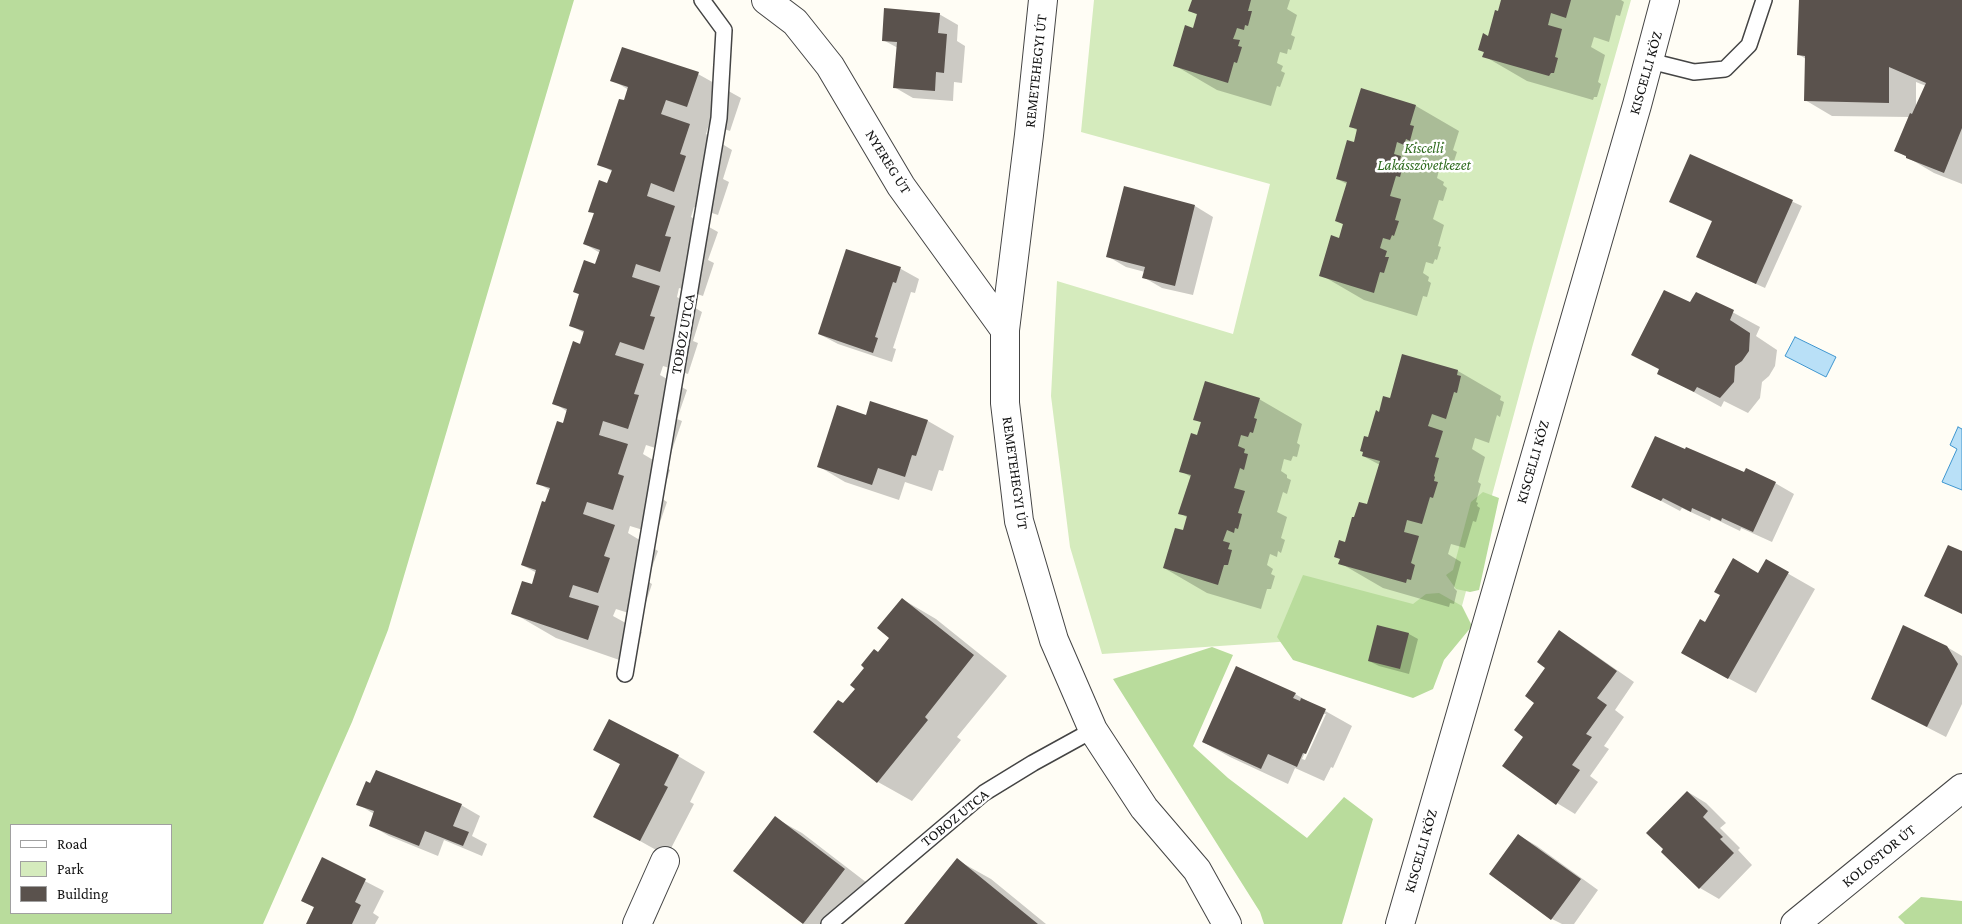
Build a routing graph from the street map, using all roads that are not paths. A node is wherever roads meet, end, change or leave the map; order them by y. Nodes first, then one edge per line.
1 (702, 0) edge
2 (766, 0) edge
3 (1043, 0) edge
4 (1666, 0) edge
5 (1764, 0) edge
6 (1650, 61) junction
7 (1005, 330) junction
8 (625, 674) dead end
9 (1093, 730) junction
10 (1962, 788) edge
11 (664, 861) dead end
12 (637, 924) edge
13 (829, 924) edge
14 (1226, 924) edge
15 (1400, 924) edge
16 (1795, 924) edge

1 - 8 lane, TOBOZ UTCA
2 - 7 street, NYEREG ÚT
3 - 7 street, REMETEHEGYI ÚT
4 - 6 street, KISCELLI KÖZ
5 - 6 lane
6 - 15 street, KISCELLI KÖZ
7 - 9 street, REMETEHEGYI ÚT
9 - 13 lane, TOBOZ UTCA
9 - 14 street, REMETEHEGYI ÚT
10 - 16 street, KOLOSTOR ÚT
11 - 12 street

